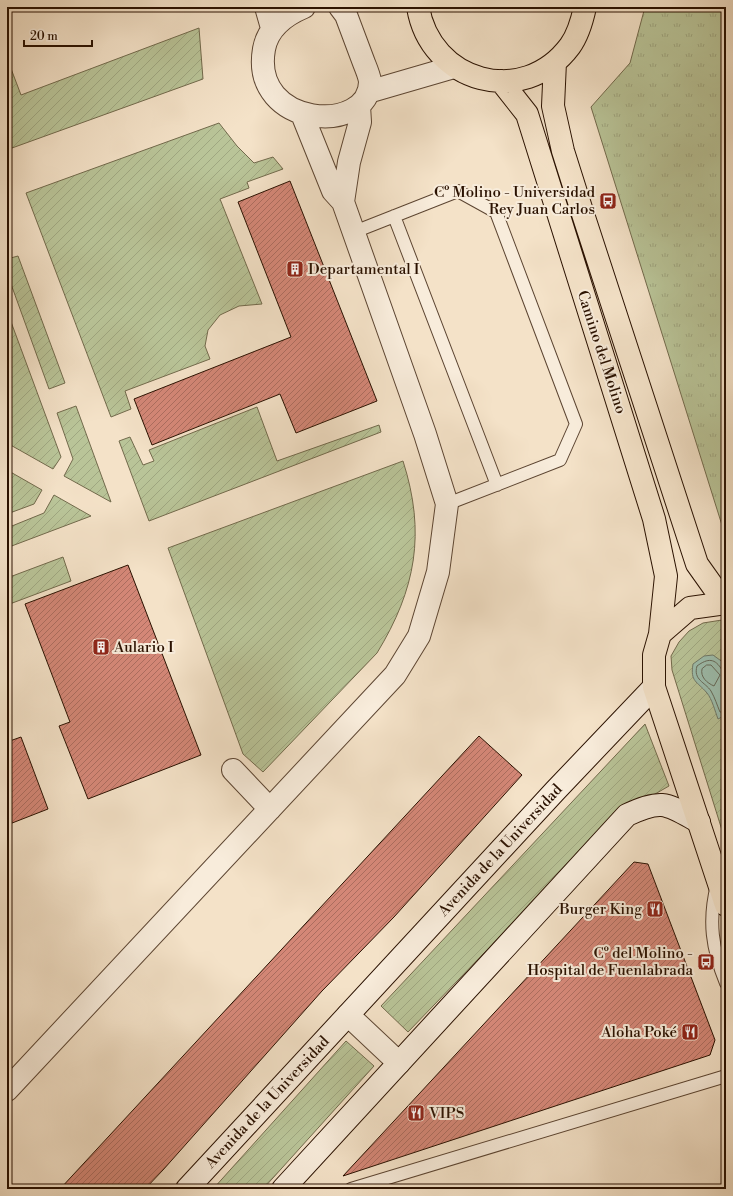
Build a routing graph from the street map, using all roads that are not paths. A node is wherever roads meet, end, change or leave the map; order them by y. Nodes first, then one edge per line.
1 (266, 7) edge
2 (304, 7) edge
3 (340, 7) edge
4 (418, 7) edge
5 (585, 7) edge
6 (272, 28) junction
7 (555, 62) junction
8 (454, 67) junction
9 (501, 81) junction
10 (363, 99) junction
11 (302, 114) junction
12 (343, 202) junction
13 (394, 216) junction
14 (354, 232) junction
15 (497, 485) junction
16 (447, 504) junction
17 (725, 602) edge
18 (660, 634) junction
19 (654, 687) junction
20 (232, 770) dead end
21 (270, 809) junction
22 (699, 822) junction
23 (718, 882) junction
24 (726, 905) edge
25 (726, 983) edge
26 (348, 1015) junction
27 (399, 1063) junction
28 (726, 1076) edge
29 (7, 1090) edge
30 (292, 1186) edge
31 (187, 1189) edge
32 (351, 1189) edge

1 - 6 street
2 - 6 street
3 - 10 street
4 - 8 main road
5 - 7 main road
6 - 11 street
7 - 9 main road
7 - 17 main road, Camino del Molino
8 - 9 main road
8 - 10 street
9 - 18 main road, Camino del Molino
10 - 11 street
10 - 12 street
11 - 12 street
12 - 14 street
13 - 14 lane
13 - 15 lane
13 - 15 lane
14 - 16 street
15 - 16 lane
16 - 21 street
17 - 18 main road
18 - 19 main road, Camino del Molino
19 - 22 main road, Camino del Molino
19 - 26 street, Avenida de la Universidad
20 - 21 street
21 - 29 street
22 - 23 main road, Camino del Molino
22 - 27 street
23 - 24 main road, Camino del Molino
23 - 25 lane
26 - 27 street
26 - 31 street, Avenida de la Universidad
27 - 30 street
28 - 32 lane

